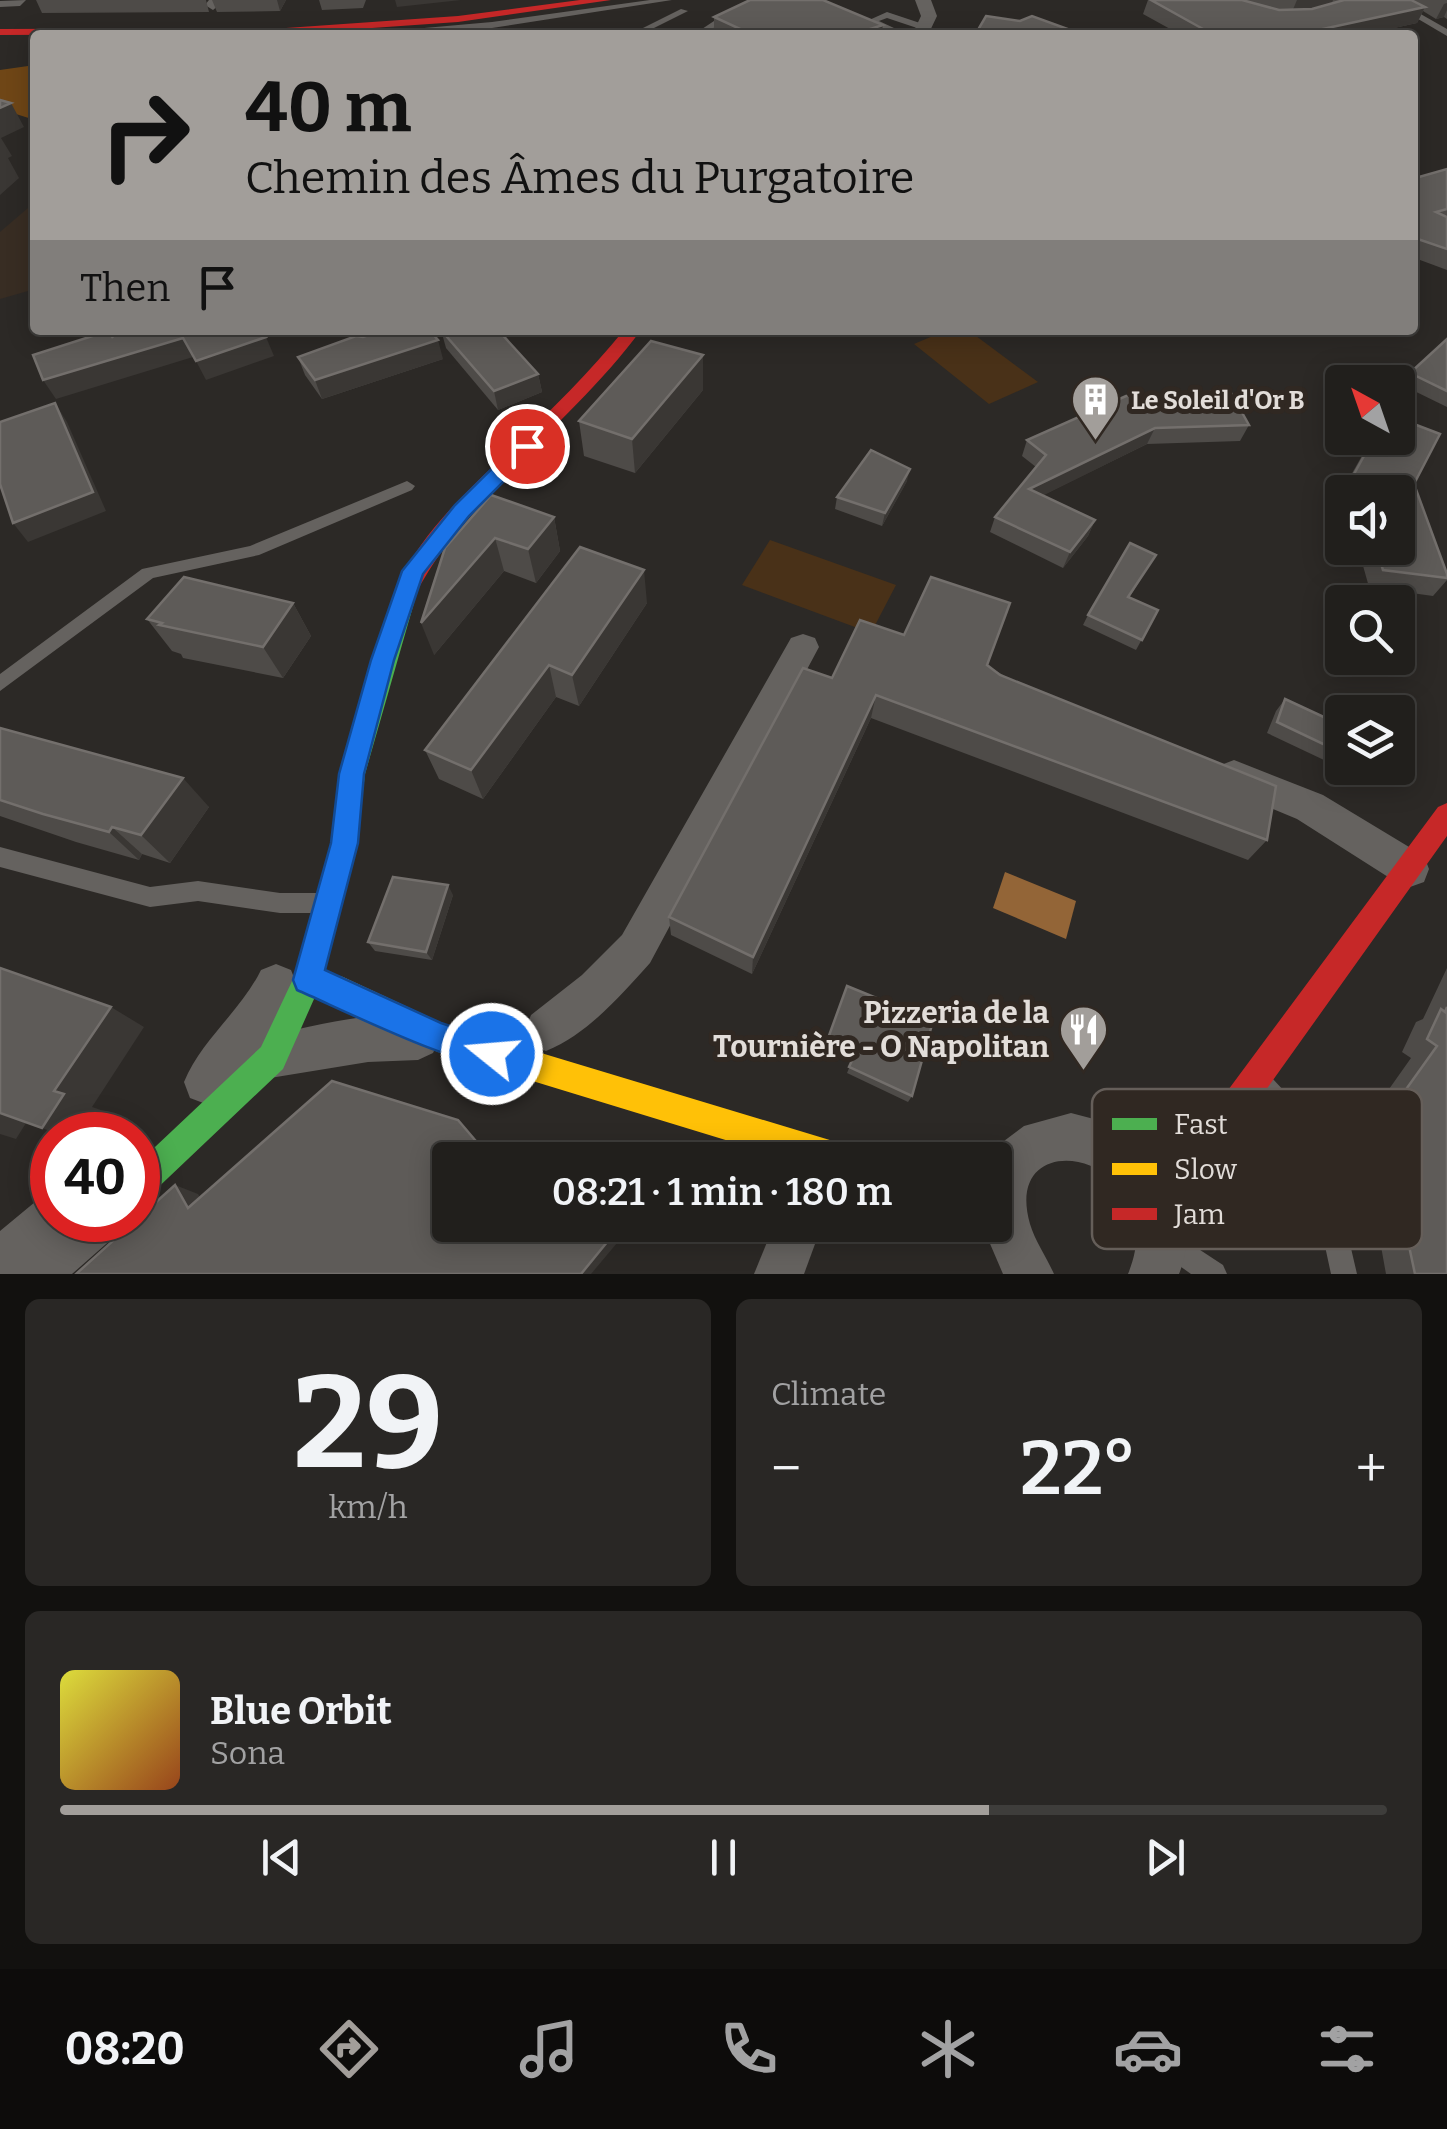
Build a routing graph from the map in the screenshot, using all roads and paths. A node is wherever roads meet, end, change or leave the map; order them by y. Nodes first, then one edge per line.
1 (22, 0) edge
2 (606, 0) edge
3 (668, 0) edge
4 (923, 0) edge
5 (1390, 0) edge
6 (0, 4) edge
7 (684, 11) dead end
8 (738, 11) edge
9 (457, 27) edge
10 (371, 30) edge
11 (428, 30) edge
12 (644, 30) edge
13 (704, 30) edge
14 (893, 30) edge
15 (918, 30) edge
16 (924, 30) edge
17 (1447, 33) edge
18 (0, 36) edge
19 (30, 36) edge
20 (30, 39) edge
21 (629, 335) edge
22 (407, 486) dead end
23 (803, 647) dead end
24 (0, 684) edge
25 (1202, 763) edge
26 (352, 774) joint
27 (1447, 815) edge
28 (0, 857) edge
29 (1410, 869) junction
30 (316, 903) junction
31 (280, 996) junction
32 (546, 1030) joint
33 (438, 1037) junction
34 (272, 1058) junction
35 (518, 1062) junction
36 (1257, 1078) junction
37 (1249, 1089) edge
38 (1267, 1089) edge
39 (160, 1125) edge
40 (1092, 1139) edge
41 (773, 1142) edge
42 (1012, 1162) edge
43 (160, 1164) edge
44 (30, 1237) edge
45 (72, 1242) edge
46 (791, 1242) edge
47 (1168, 1249) edge
48 (1339, 1249) edge
49 (0, 1264) edge
50 (35, 1274) edge
51 (779, 1274) edge
52 (1214, 1274) edge
53 (1344, 1274) edge

1 - 6 lane
2 - 9 street
3 - 9 lane
4 - 16 street
5 - 17 lane
7 - 12 lane
8 - 13 lane
9 - 10 street
9 - 11 lane
14 - 15 lane
18 - 19 street
18 - 20 lane
21 - 26 street
22 - 24 lane
23 - 32 street
25 - 29 street
26 - 30 street
27 - 29 street
28 - 30 lane
29 - 36 street
30 - 31 street
31 - 33 street
31 - 34 street
31 - 39 street
32 - 35 lane
33 - 34 street
33 - 35 street
34 - 43 street
35 - 41 street
36 - 37 street
36 - 38 lane
40 - 42 street
44 - 49 street
45 - 50 street
46 - 51 street
47 - 52 lane
48 - 53 lane

